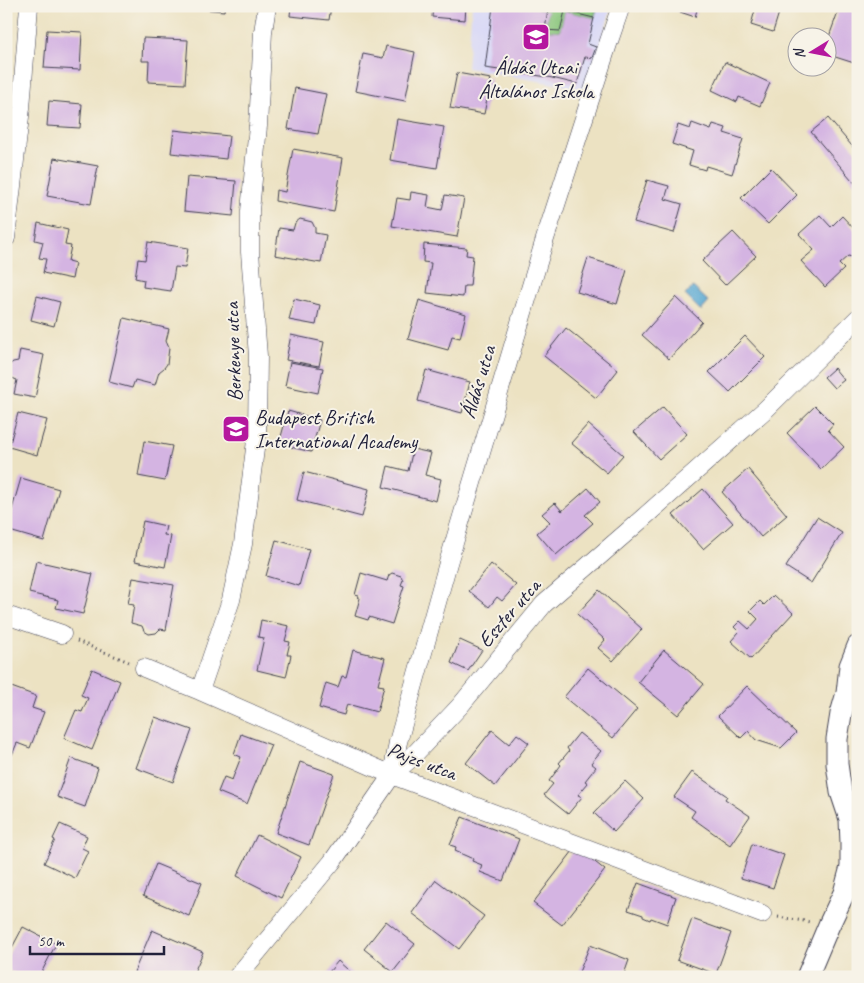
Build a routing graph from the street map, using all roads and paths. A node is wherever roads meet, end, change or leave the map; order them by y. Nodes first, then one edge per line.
1 (29, 6) edge
2 (267, 6) edge
3 (621, 6) edge
4 (6, 238) edge
5 (858, 318) edge
6 (6, 615) edge
7 (62, 634) joint
8 (858, 646) edge
9 (144, 668) joint
10 (852, 687) edge
11 (200, 691) junction
12 (392, 775) junction
13 (762, 914) joint
14 (829, 925) junction
15 (237, 977) edge
16 (807, 977) edge

1 - 4 street
2 - 11 street, Berkenye utca
3 - 12 street, Áldás utca
5 - 12 street, Eszter utca
6 - 7 street
7 - 9 path
8 - 10 street
9 - 11 street, Pajzs utca
10 - 14 street
11 - 12 street, Pajzs utca
12 - 13 street, Pajzs utca
12 - 15 street, Eszter utca
13 - 14 path
14 - 16 street

